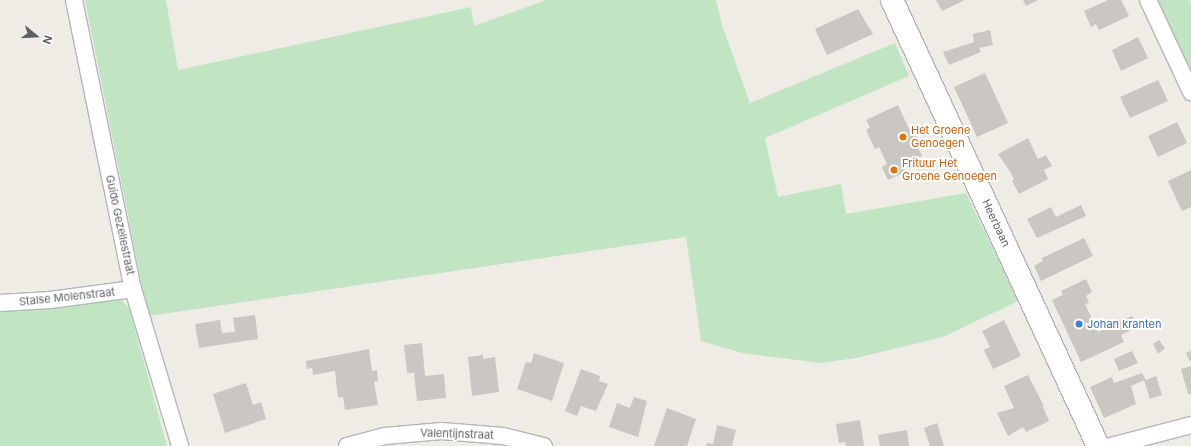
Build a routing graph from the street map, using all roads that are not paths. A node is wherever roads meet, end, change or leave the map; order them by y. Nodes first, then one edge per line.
1 (74, 0) edge
2 (892, 0) edge
3 (1148, 0) edge
4 (1191, 92) edge
5 (133, 289) junction
6 (0, 303) edge
7 (1191, 425) edge
8 (180, 446) edge
9 (346, 446) edge
10 (544, 446) edge
11 (1098, 446) edge
12 (1111, 446) edge

1 - 5 street, Guido Gezellestraat
2 - 11 street, Heerbaan
3 - 4 street
5 - 6 street, Stalse Molenstraat
5 - 8 street, Guido Gezellestraat
7 - 12 street
9 - 10 street, Valentijnstraat

